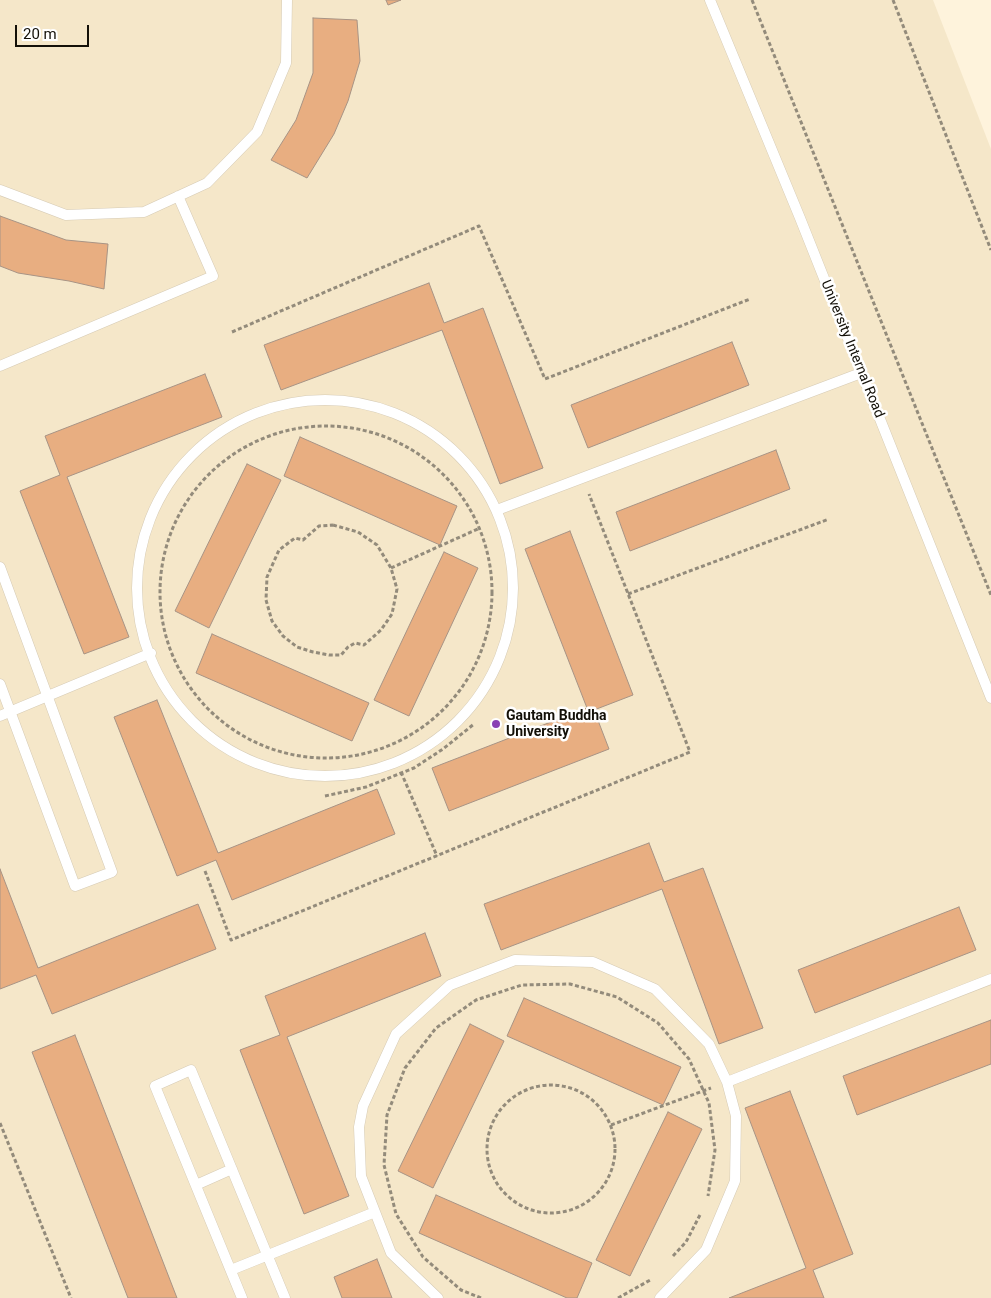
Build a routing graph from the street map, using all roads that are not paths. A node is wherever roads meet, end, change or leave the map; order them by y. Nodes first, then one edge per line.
1 (287, 0) edge
2 (710, 0) edge
3 (0, 190) edge
4 (178, 196) junction
5 (0, 366) edge
6 (861, 373) junction
7 (497, 510) junction
8 (0, 567) edge
9 (151, 654) junction
10 (0, 684) edge
11 (47, 696) junction
12 (991, 698) edge
13 (10, 712) junction
14 (0, 716) edge
15 (991, 979) edge
16 (727, 1082) junction
17 (232, 1170) junction
18 (196, 1185) junction
19 (374, 1212) junction
20 (268, 1255) junction
21 (231, 1270) junction
22 (242, 1298) edge
23 (285, 1298) edge
24 (438, 1298) edge
25 (660, 1298) edge

1 - 4 lane
2 - 6 lane, University Internal Road
3 - 4 lane
4 - 5 lane
6 - 7 lane
6 - 12 lane, University Internal Road
7 - 9 lane
7 - 9 lane
8 - 11 lane
9 - 11 lane
10 - 13 lane
11 - 13 lane
11 - 13 lane
13 - 14 lane
15 - 16 lane
16 - 19 lane
16 - 25 lane
17 - 18 lane
17 - 18 lane
17 - 20 lane
18 - 21 lane
19 - 20 lane
19 - 24 lane
20 - 21 lane
20 - 23 lane
21 - 22 lane

